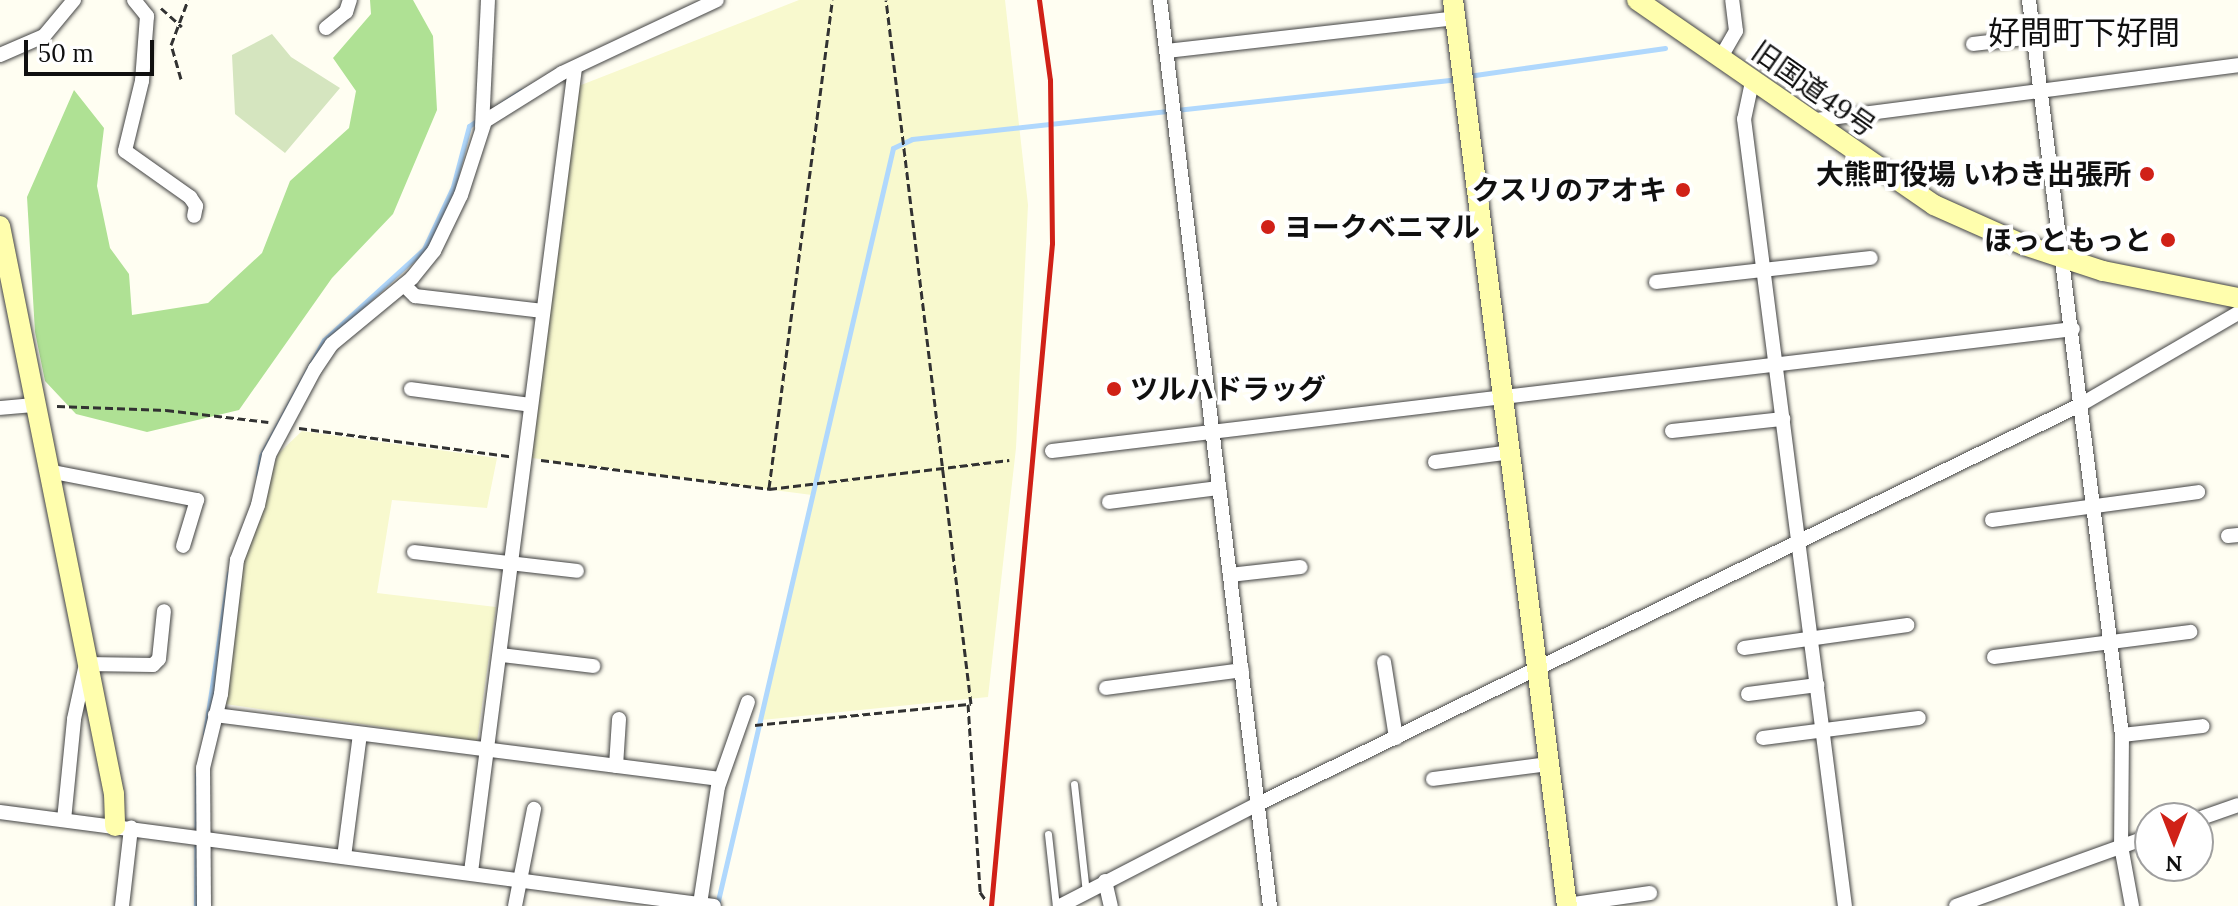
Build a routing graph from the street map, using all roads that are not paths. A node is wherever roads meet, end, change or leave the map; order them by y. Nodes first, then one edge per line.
1 (74, 0) edge
2 (134, 0) edge
3 (350, 0) edge
4 (488, 0) edge
5 (717, 0) edge
6 (1160, 0) edge
7 (1637, 0) edge
8 (1732, 0) edge
9 (2029, 0) edge
10 (1454, 9) edge
11 (326, 28) dead end
12 (2033, 37) junction
13 (1973, 44) dead end
14 (1167, 51) junction
15 (0, 55) edge
16 (1721, 57) junction
17 (2238, 65) edge
18 (575, 68) junction
19 (1752, 82) junction
20 (2040, 87) junction
21 (1807, 121) junction
22 (482, 122) junction
23 (194, 216) dead end
24 (0, 226) edge
25 (2059, 257) junction
26 (1871, 258) dead end
27 (1763, 270) junction
28 (1656, 282) dead end
29 (404, 285) junction
30 (2238, 298) edge
31 (543, 311) junction
32 (2238, 313) edge
33 (2073, 329) junction
34 (1775, 366) junction
35 (411, 389) dead end
36 (1504, 394) junction
37 (35, 405) junction
38 (531, 405) junction
39 (2080, 405) junction
40 (0, 408) edge
41 (1783, 419) junction
42 (1212, 431) junction
43 (1672, 431) dead end
44 (1052, 451) dead end
45 (1511, 452) junction
46 (1435, 462) dead end
47 (48, 471) junction
48 (1219, 488) junction
49 (2198, 492) dead end
50 (1109, 502) dead end
51 (2090, 507) junction
52 (1992, 520) dead end
53 (1796, 544) junction
54 (183, 546) dead end
55 (414, 552) dead end
56 (511, 561) junction
57 (1301, 567) dead end
58 (577, 571) dead end
59 (1230, 575) junction
60 (164, 611) dead end
61 (1907, 625) dead end
62 (2190, 632) dead end
63 (1810, 639) junction
64 (2109, 642) junction
65 (1744, 648) dead end
66 (501, 655) junction
67 (1994, 657) dead end
68 (1384, 662) dead end
69 (86, 664) junction
70 (593, 666) dead end
71 (1242, 670) junction
72 (1538, 672) junction
73 (1817, 685) junction
74 (1106, 688) dead end
75 (1748, 694) dead end
76 (748, 702) dead end
77 (215, 715) junction
78 (1919, 718) dead end
79 (619, 719) dead end
80 (2203, 726) dead end
81 (1823, 730) junction
82 (360, 734) junction
83 (2122, 735) junction
84 (1396, 738) junction
85 (1763, 738) dead end
86 (488, 751) junction
87 (1549, 764) junction
88 (616, 766) junction
89 (720, 779) junction
90 (1433, 779) dead end
91 (1074, 784) dead end
92 (1258, 804) junction
93 (2238, 805) edge
94 (534, 809) dead end
95 (0, 812) edge
96 (2214, 813) edge
97 (64, 820) junction
98 (123, 827) junction
99 (1048, 834) dead end
100 (202, 838) junction
101 (2134, 842) edge
102 (2121, 846) junction
103 (344, 857) junction
104 (471, 872) junction
105 (520, 878) junction
106 (1105, 881) junction
107 (1086, 892) junction
108 (1650, 893) dead end
109 (627, 899) edge
110 (707, 905) edge
111 (122, 906) edge
112 (204, 906) edge
113 (515, 906) edge
114 (1058, 906) edge
115 (1111, 906) edge
116 (1270, 906) edge
117 (1567, 906) edge
118 (1845, 906) edge
119 (1956, 906) edge
120 (2132, 906) edge

1 - 15 street
2 - 23 street
3 - 11 street
4 - 22 street
5 - 18 street
6 - 14 street
7 - 16 street, 旧国道49号
8 - 16 street
9 - 12 street
10 - 14 street
10 - 36 street
12 - 13 street
12 - 20 street
14 - 42 street
16 - 19 street, 旧国道49号
17 - 20 street
18 - 22 street
18 - 31 street
19 - 21 street, 旧国道49号
19 - 27 street
20 - 21 street
20 - 25 street
21 - 25 street, 旧国道49号
22 - 29 street
24 - 37 street
25 - 30 street, 旧国道49号
25 - 33 street
26 - 27 street
27 - 28 street
27 - 34 street
29 - 31 street
29 - 77 street
31 - 38 street
32 - 39 street
33 - 34 street
33 - 39 street
34 - 36 street
34 - 41 street
35 - 38 street
36 - 42 street
36 - 45 street
37 - 40 street
37 - 47 street
38 - 56 street
39 - 51 street
39 - 53 street
41 - 43 street
41 - 53 street
42 - 44 street
42 - 48 street
45 - 46 street
45 - 72 street
47 - 54 street
47 - 69 street
48 - 50 street
48 - 59 street
49 - 51 street
51 - 52 street
51 - 64 street
53 - 63 street
53 - 72 street
55 - 56 street
56 - 58 street
56 - 66 street
57 - 59 street
59 - 71 street
60 - 69 street
61 - 63 street
62 - 64 street
63 - 65 street
63 - 73 street
64 - 67 street
64 - 83 street
66 - 70 street
66 - 86 street
68 - 84 street
69 - 97 street
69 - 98 street
71 - 74 street
71 - 92 street
72 - 84 street
72 - 87 street
73 - 75 street
73 - 81 street
76 - 89 street
77 - 82 street
77 - 100 street
78 - 81 street
79 - 88 street
80 - 83 street
81 - 85 street
81 - 118 street
82 - 86 street
82 - 103 street
83 - 102 street
84 - 92 street
86 - 88 street
86 - 104 street
87 - 90 street
87 - 117 street
88 - 89 street
89 - 110 street
91 - 107 lane
92 - 106 street
92 - 116 street
93 - 96 street
94 - 105 street
95 - 97 street
97 - 98 street
98 - 100 street
98 - 111 street
99 - 114 lane
100 - 103 street
100 - 112 street
101 - 102 street
102 - 119 street
102 - 120 street
103 - 104 street
104 - 105 street
105 - 109 street
105 - 113 street
106 - 107 street
106 - 115 street
107 - 114 street
108 - 117 street
109 - 110 street

